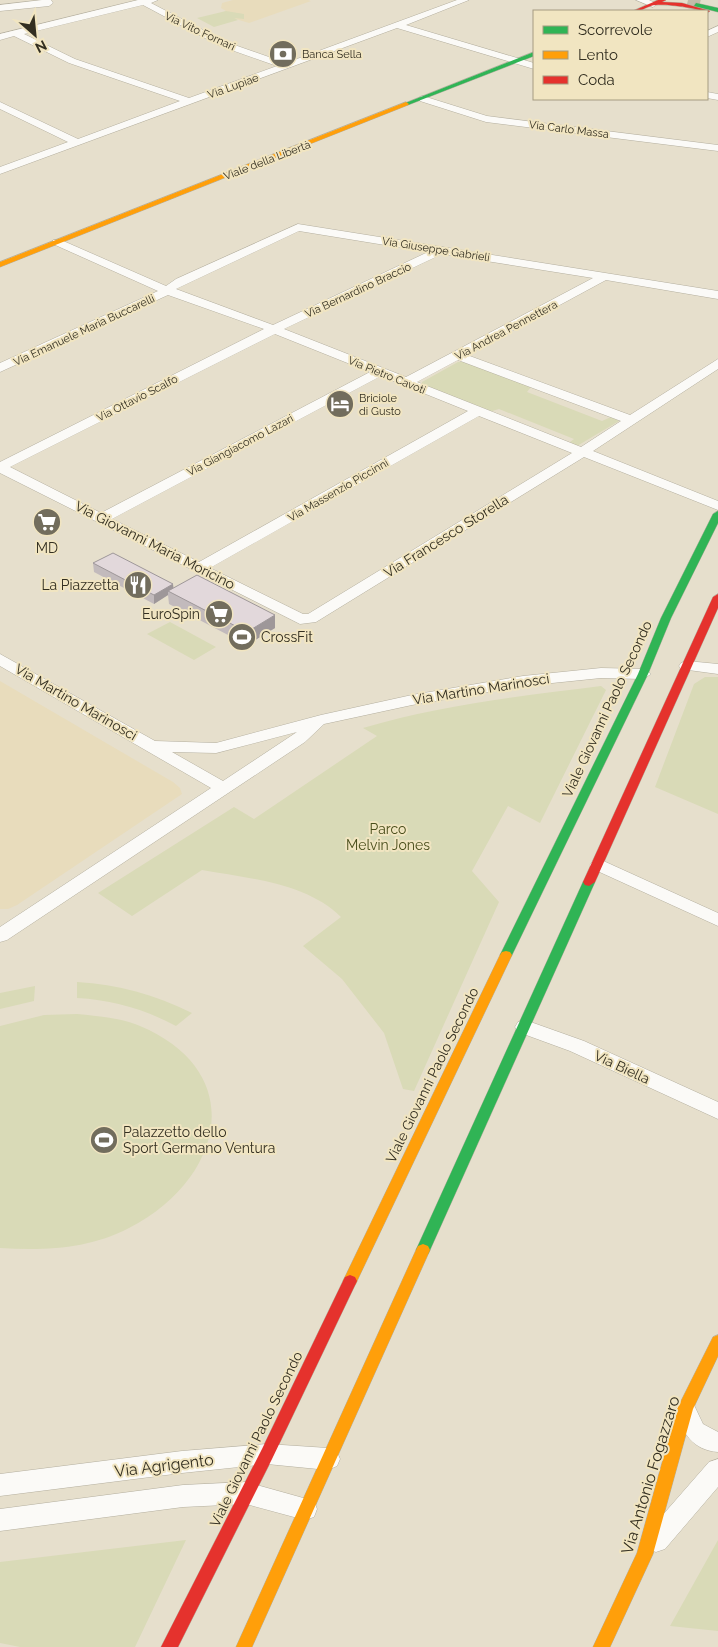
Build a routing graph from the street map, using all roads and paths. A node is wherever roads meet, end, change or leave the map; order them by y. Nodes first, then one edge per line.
1 (24, 0) edge
2 (46, 0) edge
3 (465, 0) edge
4 (640, 0) edge
5 (147, 1) edge
6 (0, 2) edge
7 (658, 2) edge
8 (677, 2) edge
9 (718, 3) edge
10 (703, 6) edge
11 (0, 8) edge
12 (638, 10) edge
13 (646, 10) edge
14 (718, 11) edge
15 (396, 25) junction
16 (16, 34) junction
17 (1, 36) edge
18 (533, 54) edge
19 (516, 61) junction
20 (286, 66) junction
21 (533, 66) edge
22 (423, 99) junction
23 (190, 102) junction
24 (0, 105) edge
25 (78, 143) junction
26 (718, 148) edge
27 (0, 171) edge
28 (57, 242) junction
29 (441, 250) junction
30 (0, 265) edge
31 (606, 276) junction
32 (166, 290) junction
33 (718, 295) edge
34 (274, 330) junction
35 (458, 356) junction
36 (718, 363) edge
37 (0, 368) edge
38 (379, 372) junction
39 (405, 383) junction
40 (476, 412) junction
41 (632, 420) junction
42 (581, 453) junction
43 (0, 468) edge
44 (718, 506) edge
45 (718, 514) edge
46 (102, 518) junction
47 (200, 568) junction
48 (718, 597) edge
49 (311, 620) joint
50 (0, 659) edge
51 (687, 666) junction
52 (718, 669) edge
53 (643, 674) junction
54 (321, 720) junction
55 (152, 746) junction
56 (223, 788) junction
57 (599, 865) junction
58 (718, 920) edge
59 (0, 936) edge
60 (525, 1027) junction
61 (718, 1111) edge
62 (718, 1341) edge
63 (685, 1409) junction
64 (718, 1442) edge
65 (267, 1454) junction
66 (328, 1459) junction
67 (718, 1470) edge
68 (0, 1485) edge
69 (246, 1494) junction
70 (305, 1510) junction
71 (0, 1520) edge
72 (645, 1554) junction
73 (169, 1647) edge
74 (244, 1647) edge
75 (601, 1647) edge

1 - 6 street
2 - 11 street
3 - 15 street, Via Lupiae
4 - 7 street
5 - 16 street
5 - 20 street, Via Vito Fornari
7 - 8 main road
7 - 12 main road
7 - 13 main road
8 - 10 main road
9 - 10 main road
10 - 14 main road
15 - 19 street
15 - 20 street, Via Lupiae
16 - 17 street
16 - 23 street
18 - 19 main road, Viale della Libertà
19 - 21 street
19 - 22 main road, Viale della Libertà
20 - 23 street, Via Lupiae
22 - 26 street, Via Carlo Massa
22 - 28 main road, Viale della Libertà
23 - 25 street, Via Lupiae
24 - 25 street
25 - 27 street, Via Lupiae
28 - 30 main road, Viale della Libertà
28 - 32 street, Via Pietro Cavoti
29 - 31 street, Via Giuseppe Gabrieli
29 - 32 street, Via Giuseppe Gabrieli
29 - 34 street, Via Bernardino Braccio
31 - 33 street, Via Giuseppe Gabrieli
31 - 35 street, Via Andrea Pennettera
32 - 34 street, Via Pietro Cavoti
32 - 37 street, Via Emanuele Maria Buccarelli
34 - 38 street, Via Pietro Cavoti
34 - 43 street, Via Ottavio Scalfo
35 - 39 street, Via Andrea Pennettera
35 - 41 street
36 - 41 street
38 - 39 street, Via Pietro Cavoti
38 - 46 street, Via Giangiacomo Lazari
39 - 40 street, Via Pietro Cavoti
40 - 42 street, Via Pietro Cavoti
40 - 47 street, Via Massenzio Piccinni
41 - 42 street
42 - 44 street, Via Pietro Cavoti
42 - 49 street, Via Francesco Storella
43 - 46 street, Via Giovanni Maria Moricino
45 - 53 main road, Viale Giovanni Paolo Secondo
46 - 47 street, Via Giovanni Maria Moricino
47 - 49 street, Via Giovanni Maria Moricino
48 - 51 main road
50 - 55 street, Via Martino Marinosci
51 - 52 street
51 - 57 main road
53 - 54 street, Via Martino Marinosci
53 - 65 main road, Viale Giovanni Paolo Secondo
54 - 55 street, Via Martino Marinosci
54 - 56 street, Via Martino Marinosci
55 - 56 street, Via Martino Marinosci
56 - 59 street
57 - 58 street
57 - 60 main road
60 - 61 street, Via Biella
60 - 66 main road
62 - 63 main road, Via Antonio Fogazzaro
63 - 64 street
63 - 72 main road, Via Antonio Fogazzaro
65 - 66 street, Via Agrigento
65 - 68 street, Via Agrigento
65 - 69 main road, Viale Giovanni Paolo Secondo
66 - 70 main road
67 - 72 street
69 - 70 street
69 - 71 street
69 - 73 main road, Viale Giovanni Paolo Secondo
70 - 74 main road
72 - 75 main road, Via Antonio Fogazzaro

